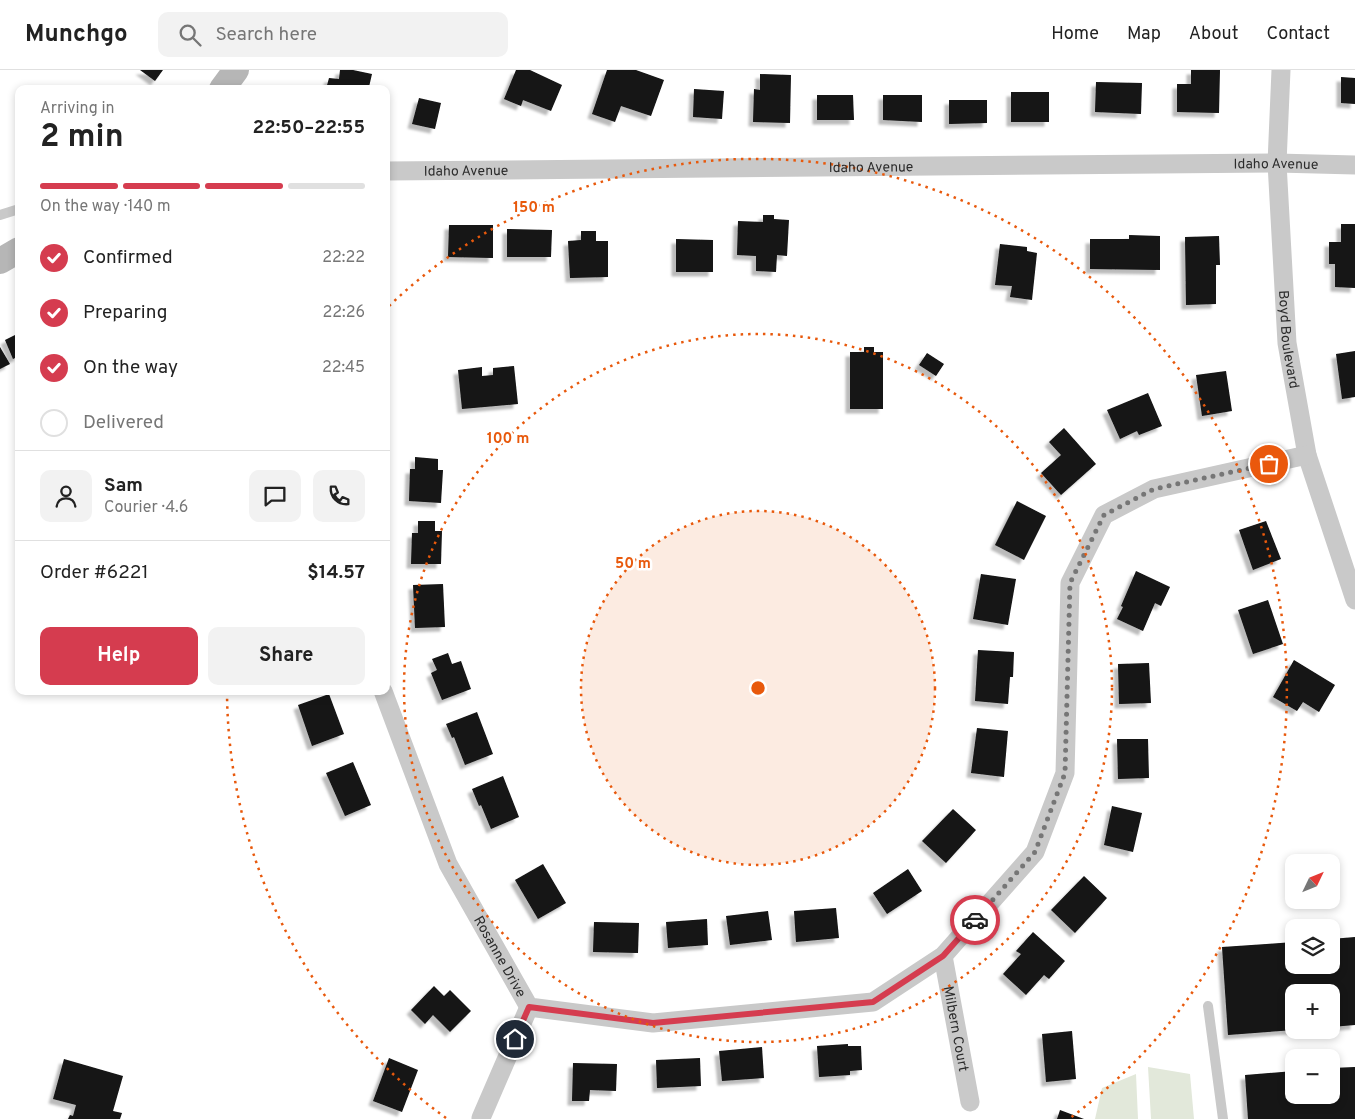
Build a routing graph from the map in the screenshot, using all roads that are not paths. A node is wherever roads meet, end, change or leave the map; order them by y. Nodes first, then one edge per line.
1 (236, 70) edge
2 (1281, 70) edge
3 (225, 85) edge
4 (1277, 163) junction
5 (1355, 165) edge
6 (390, 171) edge
7 (15, 210) edge
8 (0, 214) edge
9 (15, 252) edge
10 (0, 261) edge
11 (1307, 456) junction
12 (1355, 600) edge
13 (385, 695) edge
14 (943, 956) junction
15 (1208, 1006) dead end
16 (529, 1007) junction
17 (970, 1102) dead end
18 (481, 1118) edge
19 (1223, 1119) edge

1 - 3 street
2 - 4 street, Boyd Boulevard
4 - 5 street, Idaho Avenue
4 - 6 street, Idaho Avenue
4 - 11 street, Boyd Boulevard
7 - 8 lane
9 - 10 street
11 - 12 street, Boyd Boulevard
11 - 14 street, Rosanne Drive
13 - 16 street, Rosanne Drive
14 - 16 street, Rosanne Drive
14 - 17 street, Milbern Court
15 - 19 lane
16 - 18 street

